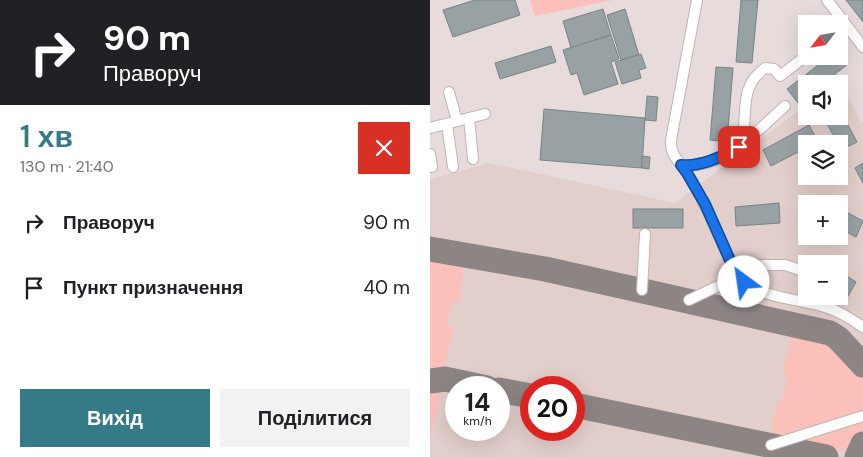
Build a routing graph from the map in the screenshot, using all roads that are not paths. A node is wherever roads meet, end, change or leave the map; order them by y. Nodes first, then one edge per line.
1 (697, 0) edge
2 (827, 0) edge
3 (835, 15) edge
4 (848, 33) edge
5 (863, 47) edge
6 (798, 62) edge
7 (449, 92) dead end
8 (785, 106) dead end
9 (484, 114) dead end
10 (469, 118) junction
11 (452, 122) junction
12 (431, 125) edge
13 (751, 136) junction
14 (430, 154) edge
15 (473, 159) dead end
16 (681, 165) junction
17 (432, 167) dead end
18 (453, 167) dead end
19 (645, 234) dead end
20 (798, 269) edge
21 (737, 276) junction
22 (642, 290) dead end
23 (689, 300) dead end
24 (863, 327) edge
25 (863, 416) edge
26 (770, 445) dead end

1 - 16 lane
2 - 3 lane
4 - 5 lane
6 - 13 lane
7 - 11 lane
8 - 13 lane
9 - 10 lane
10 - 11 lane
10 - 15 lane
11 - 12 lane
11 - 18 lane
13 - 16 lane
14 - 17 lane
16 - 21 lane
19 - 22 lane
20 - 21 lane
21 - 23 lane
21 - 24 lane
25 - 26 lane

